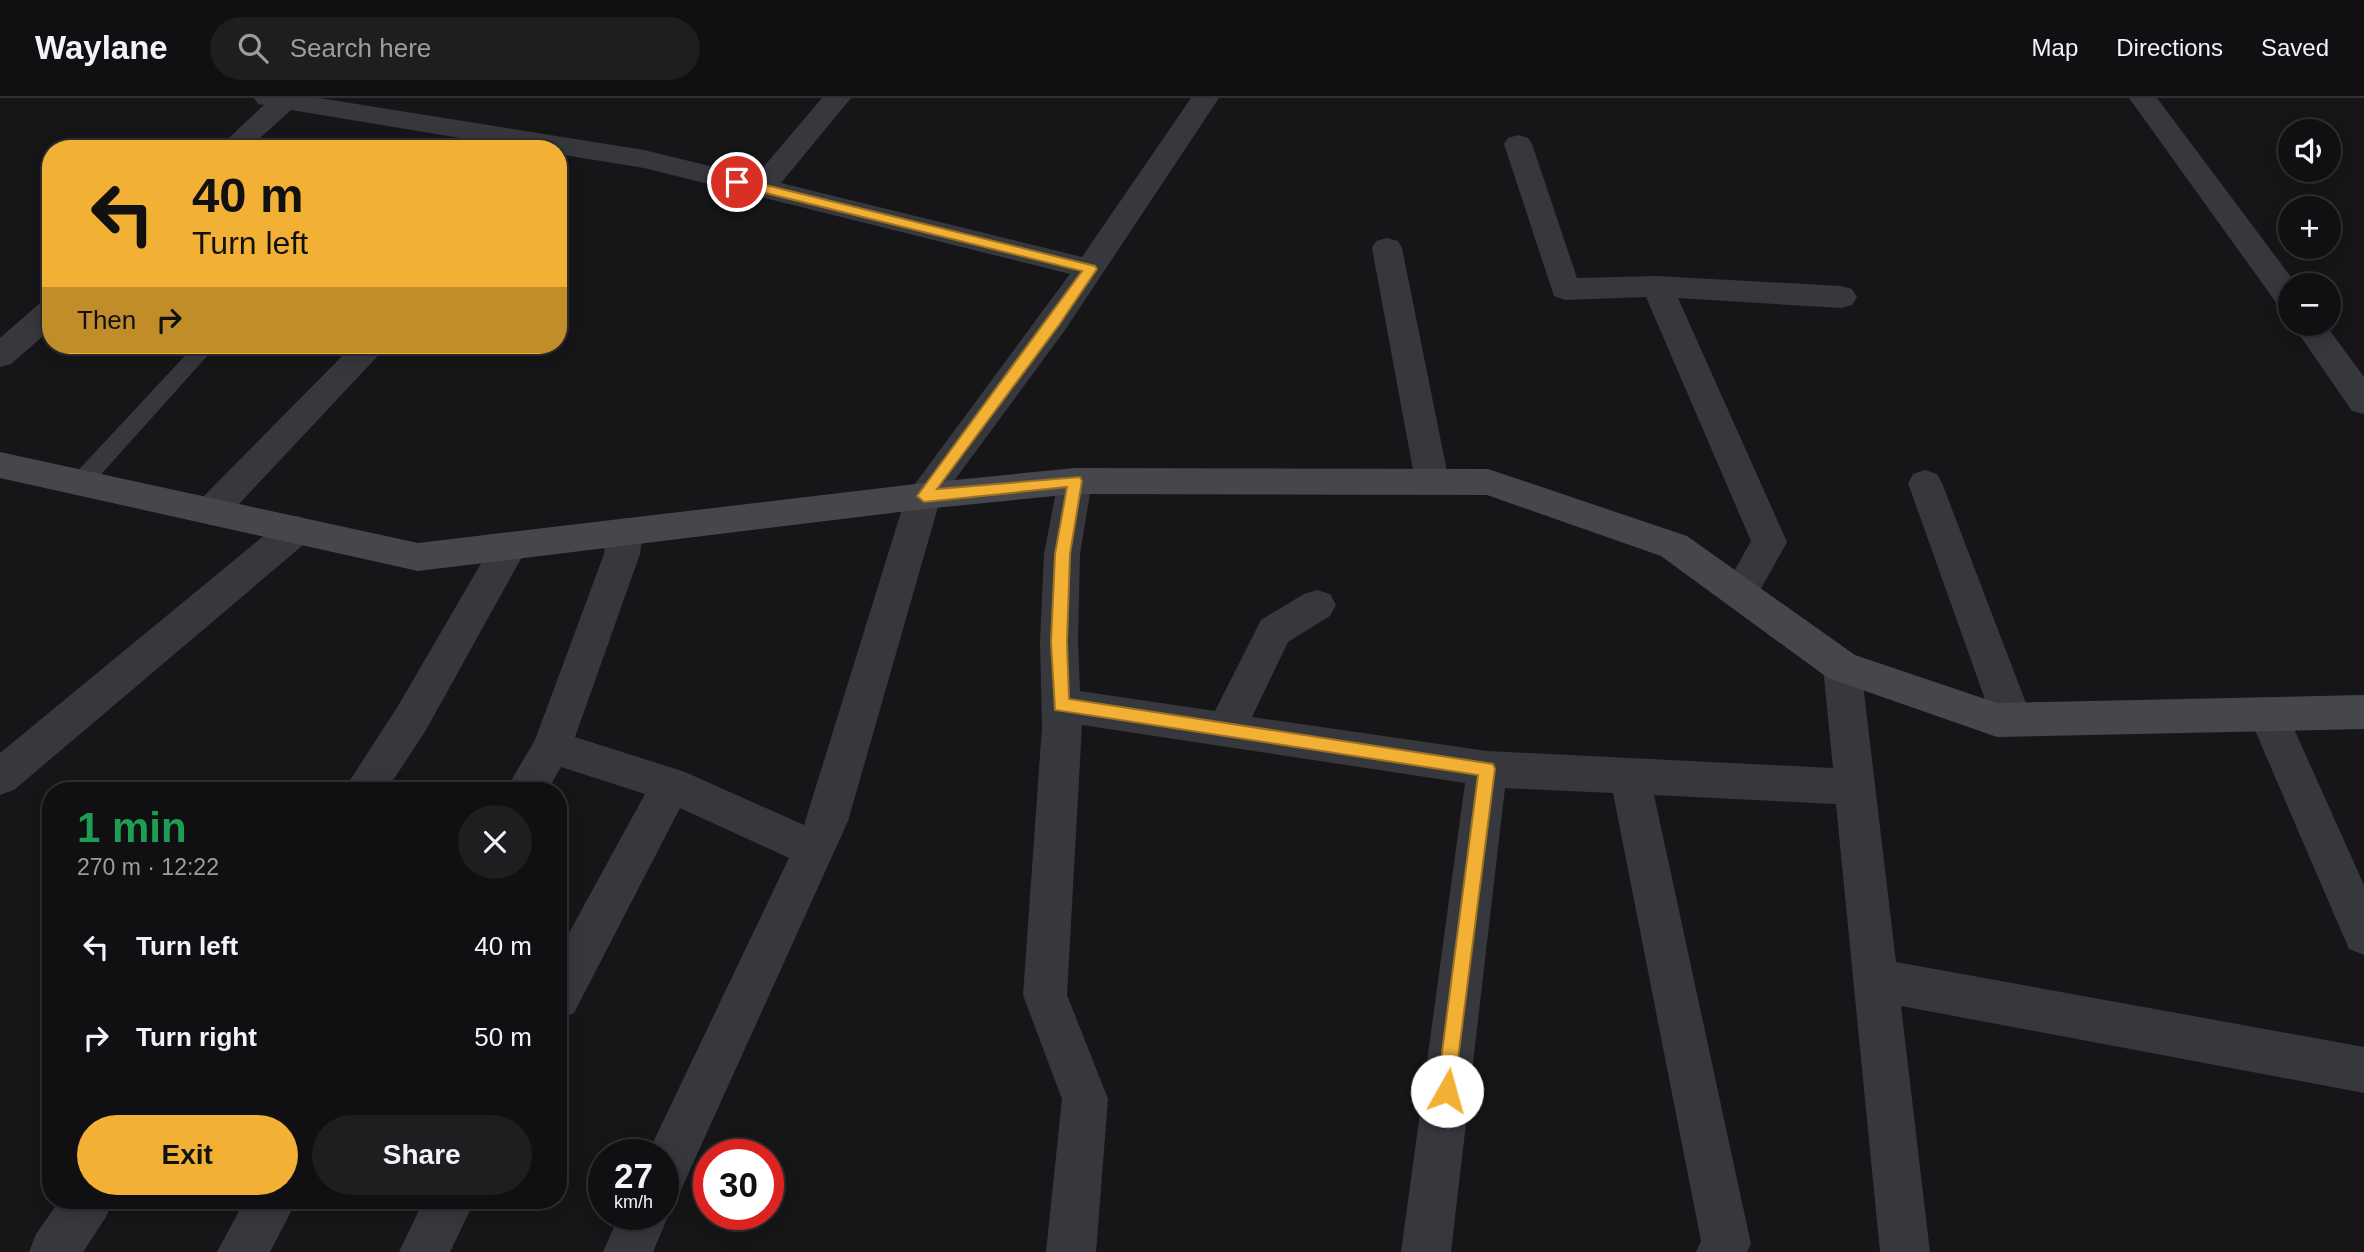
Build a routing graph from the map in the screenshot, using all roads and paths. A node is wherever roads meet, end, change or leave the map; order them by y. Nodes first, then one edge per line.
1 (837, 98) edge
2 (1205, 98) edge
3 (2143, 98) edge
4 (280, 99) edge
5 (240, 140) edge
6 (529, 140) edge
7 (1518, 144) dead end
8 (567, 146) edge
9 (761, 188) junction
10 (1387, 248) dead end
11 (1090, 269) junction
12 (2278, 282) edge
13 (1657, 286) junction
14 (1840, 297) dead end
15 (42, 319) edge
16 (2318, 336) edge
17 (199, 354) edge
18 (363, 354) edge
19 (0, 356) edge
20 (2360, 389) edge
21 (0, 465) edge
22 (1075, 481) junction
23 (1432, 481) junction
24 (80, 483) junction
25 (1926, 483) dead end
26 (924, 496) junction
27 (211, 511) junction
28 (296, 530) junction
29 (625, 532) junction
30 (510, 546) junction
31 (1740, 593) junction
32 (1317, 605) dead end
33 (1842, 667) junction
34 (1061, 705) junction
35 (2364, 712) edge
36 (2268, 714) junction
37 (2012, 719) junction
38 (1226, 730) junction
39 (552, 747) junction
40 (1487, 769) junction
41 (1630, 776) junction
42 (0, 777) edge
43 (369, 782) edge
44 (531, 782) edge
45 (671, 785) junction
46 (1855, 787) junction
47 (814, 849) junction
48 (2364, 934) edge
49 (1875, 980) junction
50 (567, 981) edge
51 (2364, 1070) edge
52 (679, 1140) edge
53 (83, 1209) edge
54 (268, 1209) edge
55 (446, 1209) edge
56 (638, 1230) edge
57 (54, 1252) edge
58 (242, 1252) edge
59 (424, 1252) edge
60 (628, 1252) edge
61 (1071, 1252) edge
62 (1426, 1252) edge
63 (1721, 1252) edge
64 (1905, 1252) edge

1 - 9 street
2 - 11 street
3 - 12 street
4 - 5 street
4 - 6 street
7 - 13 street
8 - 9 street
9 - 11 street
10 - 23 street
11 - 26 street
13 - 14 street
13 - 31 street
15 - 19 street
16 - 20 street
17 - 24 lane
18 - 27 street
21 - 24 main road
22 - 23 main road
22 - 26 main road
22 - 34 street
23 - 31 main road
24 - 27 main road
25 - 37 street
26 - 29 main road
26 - 47 street
27 - 28 main road
28 - 30 main road
28 - 42 street
29 - 30 main road
29 - 39 street
30 - 43 street
31 - 33 main road
32 - 38 street
33 - 37 main road
33 - 46 street
34 - 38 street
34 - 61 street
35 - 36 main road
36 - 37 main road
36 - 48 street
38 - 40 street
39 - 44 street
39 - 45 street
40 - 41 street
40 - 62 street
41 - 46 street
41 - 63 street
45 - 47 street
45 - 50 street
46 - 49 street
47 - 52 street
49 - 51 street
49 - 64 street
53 - 57 street
54 - 58 street
55 - 59 street
56 - 60 street

